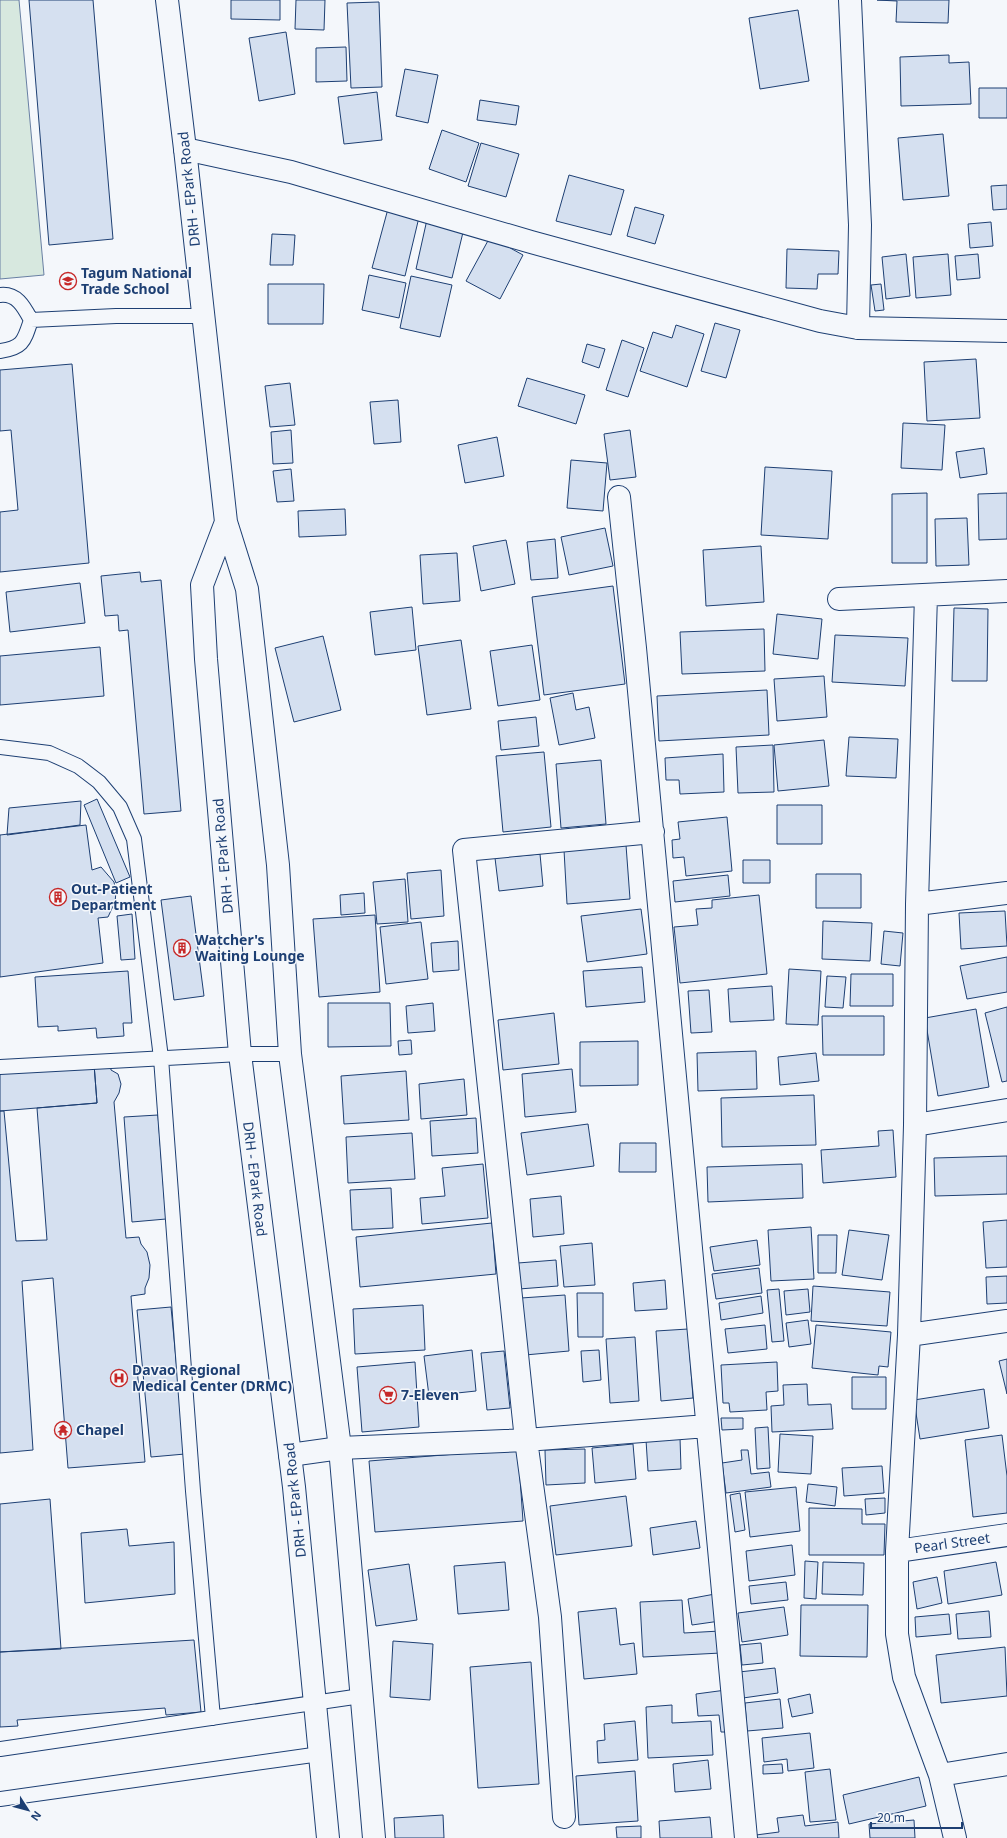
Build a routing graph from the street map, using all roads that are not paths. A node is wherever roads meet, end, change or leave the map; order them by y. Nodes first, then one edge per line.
1 (167, 0) edge
2 (850, 0) edge
3 (185, 149) junction
4 (0, 296) edge
5 (203, 316) junction
6 (31, 320) junction
7 (858, 328) junction
8 (1007, 331) edge
9 (0, 351) edge
10 (619, 497) dead end
11 (226, 522) junction
12 (1007, 591) edge
13 (926, 595) junction
14 (839, 599) dead end
15 (0, 747) edge
16 (653, 832) junction
17 (1007, 892) edge
18 (918, 904) junction
19 (240, 1054) junction
20 (290, 1054) junction
21 (161, 1058) junction
22 (0, 1067) edge
23 (1007, 1110) edge
24 (915, 1125) junction
25 (1007, 1321) edge
26 (909, 1335) junction
27 (707, 1426) junction
28 (526, 1440) junction
29 (340, 1448) junction
30 (290, 1455) junction
31 (1007, 1535) edge
32 (897, 1551) junction
33 (361, 1696) junction
34 (315, 1702) junction
35 (213, 1718) junction
36 (0, 1749) edge
37 (320, 1754) junction
38 (1007, 1764) edge
39 (940, 1775) junction
40 (0, 1799) edge
41 (564, 1817) dead end
42 (328, 1838) edge
43 (374, 1838) edge
44 (746, 1838) edge
45 (955, 1838) edge

1 - 3 street, DRH - EPark Road
2 - 7 street
3 - 5 street, DRH - EPark Road
3 - 7 street
4 - 6 lane
5 - 6 lane
5 - 11 street, DRH - EPark Road
6 - 9 lane
7 - 8 street
10 - 16 street
11 - 19 street, DRH - EPark Road
11 - 20 street, DRH - EPark Road
12 - 13 street
13 - 14 street
13 - 18 street
15 - 21 lane
16 - 27 street
16 - 28 street
17 - 18 street
18 - 24 street
19 - 20 lane
19 - 21 lane
19 - 30 street, DRH - EPark Road
20 - 29 street, DRH - EPark Road
21 - 22 lane
21 - 35 lane
23 - 24 street
24 - 26 street
25 - 26 street
26 - 32 street
27 - 28 street
27 - 44 street
28 - 29 street
28 - 41 street
29 - 30 street
29 - 33 street, DRH - EPark Road
30 - 34 street, DRH - EPark Road
31 - 32 street, Pearl Street
32 - 39 street
33 - 34 lane
33 - 43 street, DRH - EPark Road
34 - 35 lane
34 - 37 street, DRH - EPark Road
35 - 36 lane
37 - 40 lane
37 - 42 street, DRH - EPark Road
38 - 39 street
39 - 45 street

